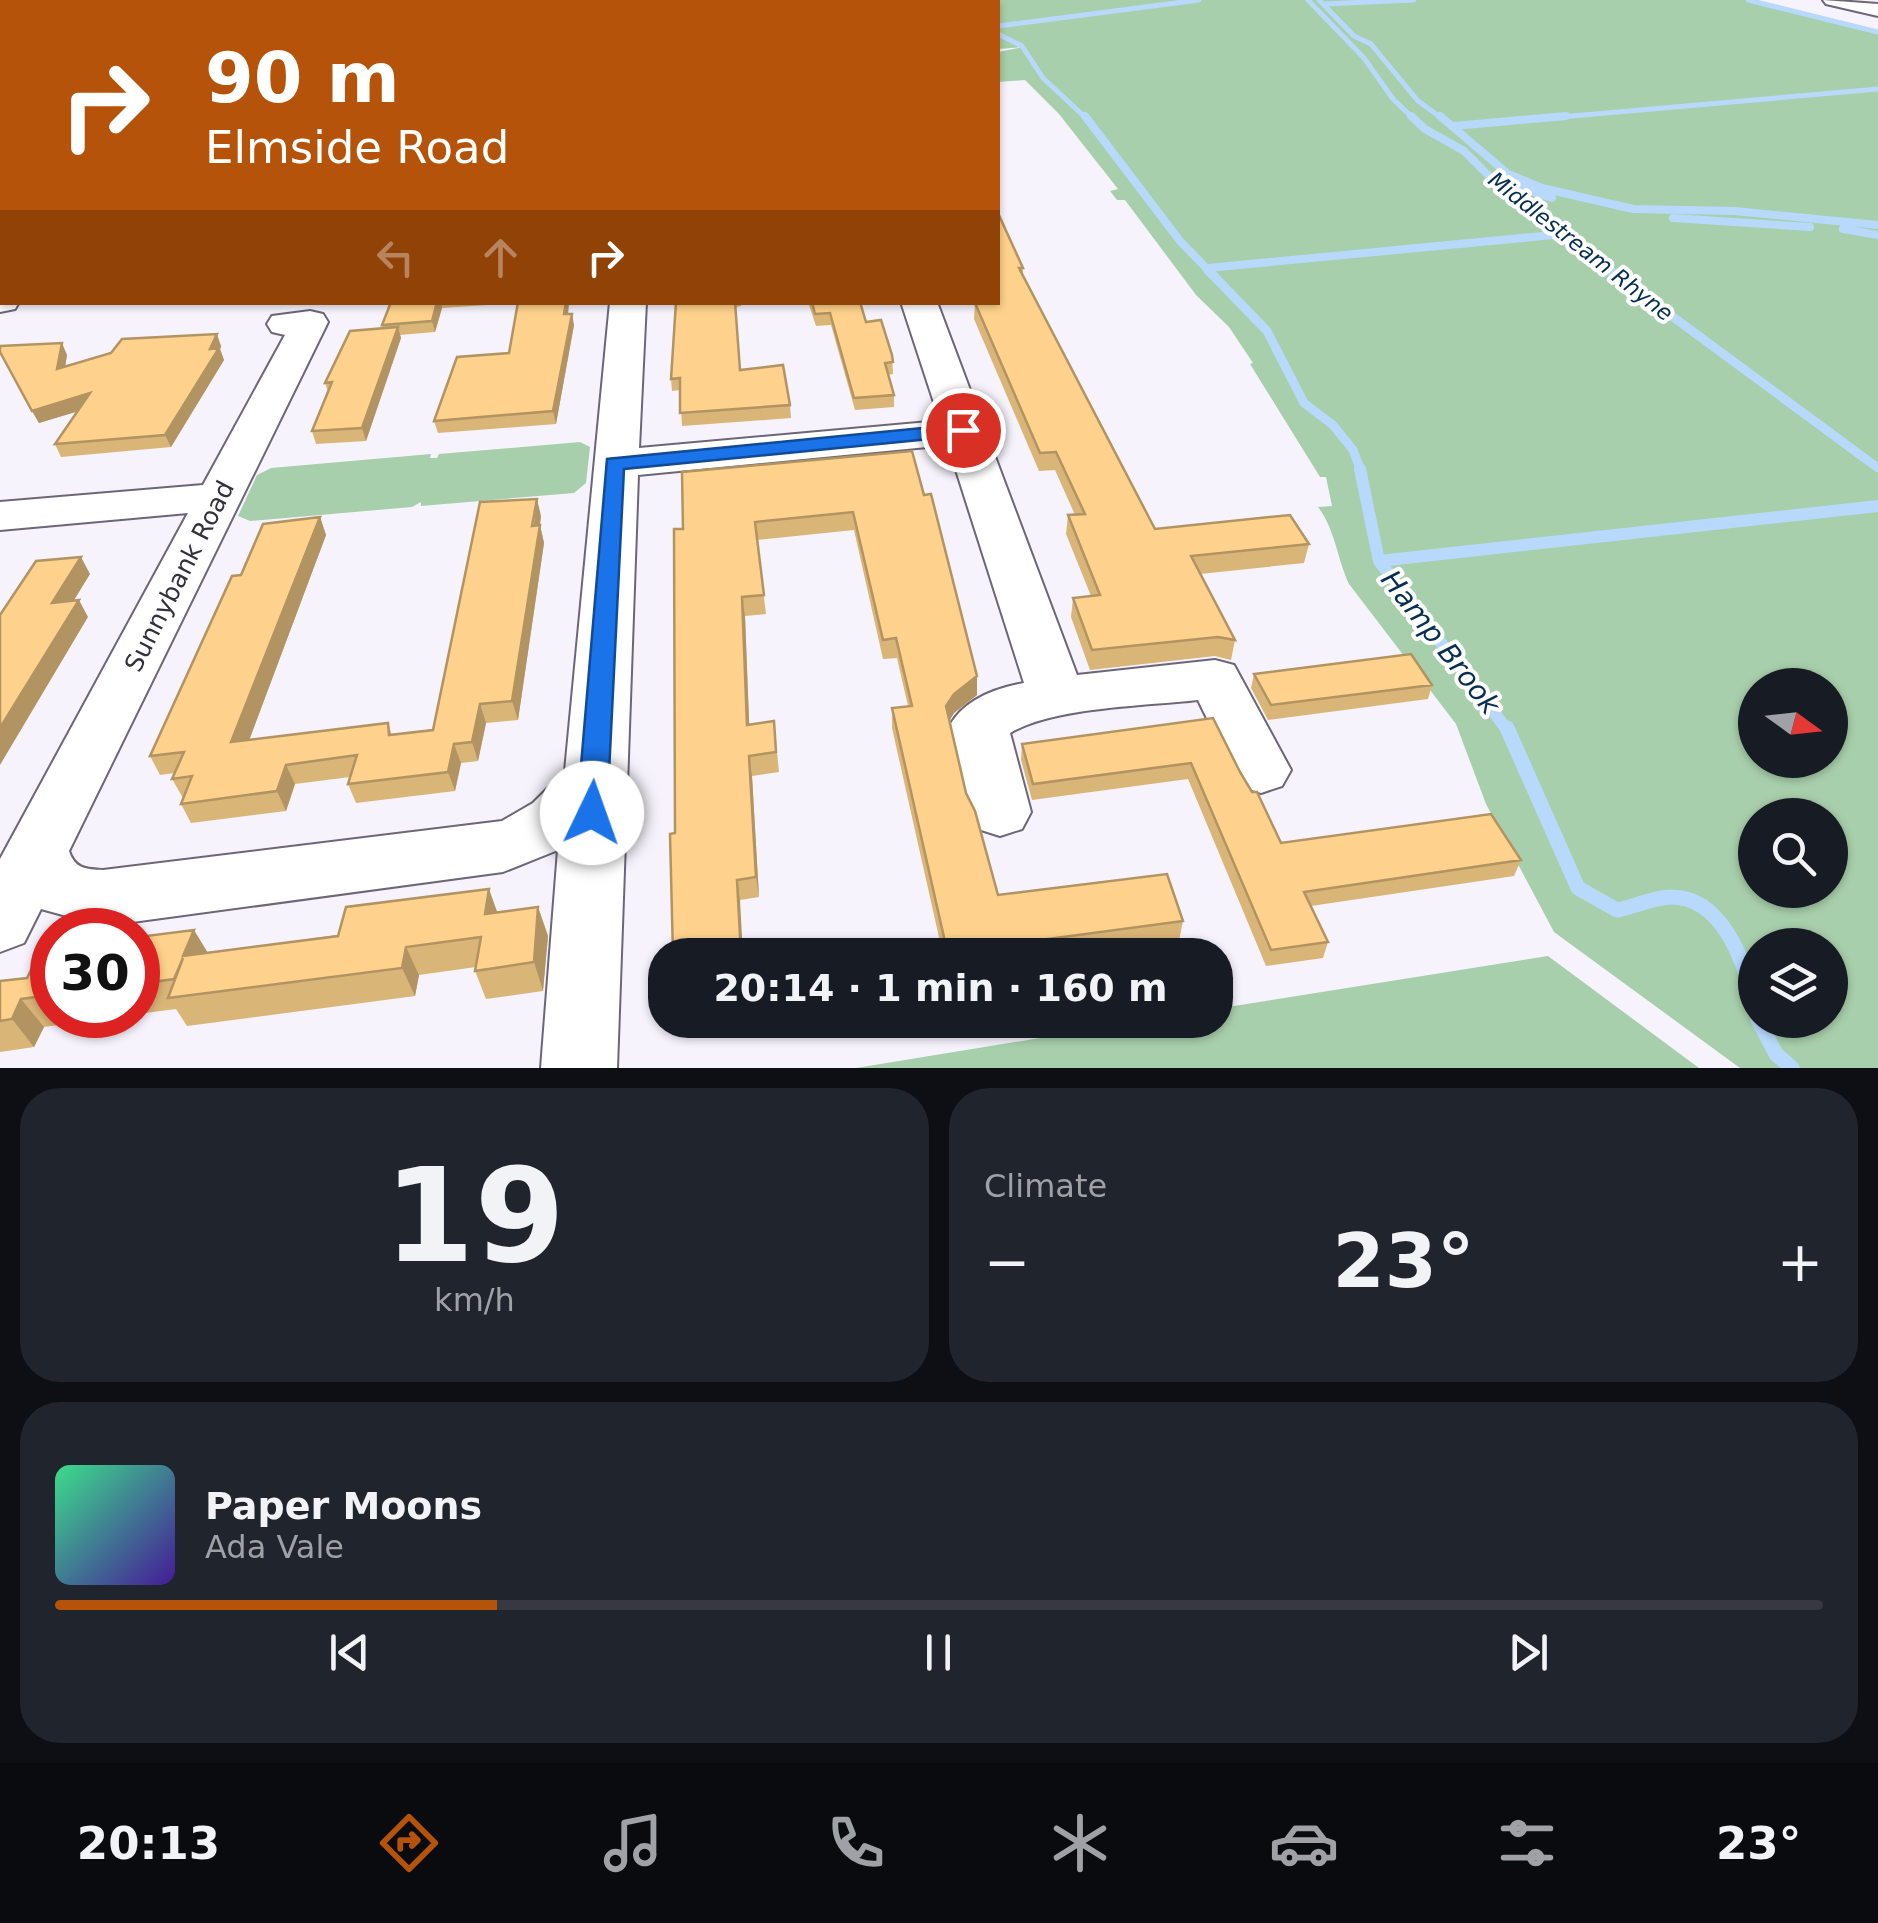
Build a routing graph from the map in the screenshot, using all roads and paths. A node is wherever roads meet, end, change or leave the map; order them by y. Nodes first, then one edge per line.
1 (1833, 0) edge
2 (1878, 10) edge
3 (628, 305) edge
4 (921, 305) edge
5 (284, 324) dead end
6 (963, 430) junction
7 (614, 464) junction
8 (219, 497) junction
9 (0, 516) edge
10 (1048, 671) junction
11 (1261, 770) dead end
12 (594, 776) junction
13 (1000, 812) dead end
14 (38, 852) junction
15 (0, 923) edge
16 (579, 1068) edge

1 - 2 street
3 - 7 street
4 - 6 street
5 - 8 street, Sunnybank Road
6 - 7 street
6 - 10 street
7 - 12 street
8 - 9 street
8 - 14 street, Sunnybank Road
10 - 11 street
10 - 13 street
12 - 14 street
12 - 16 street
14 - 15 street, Sunnybank Road

